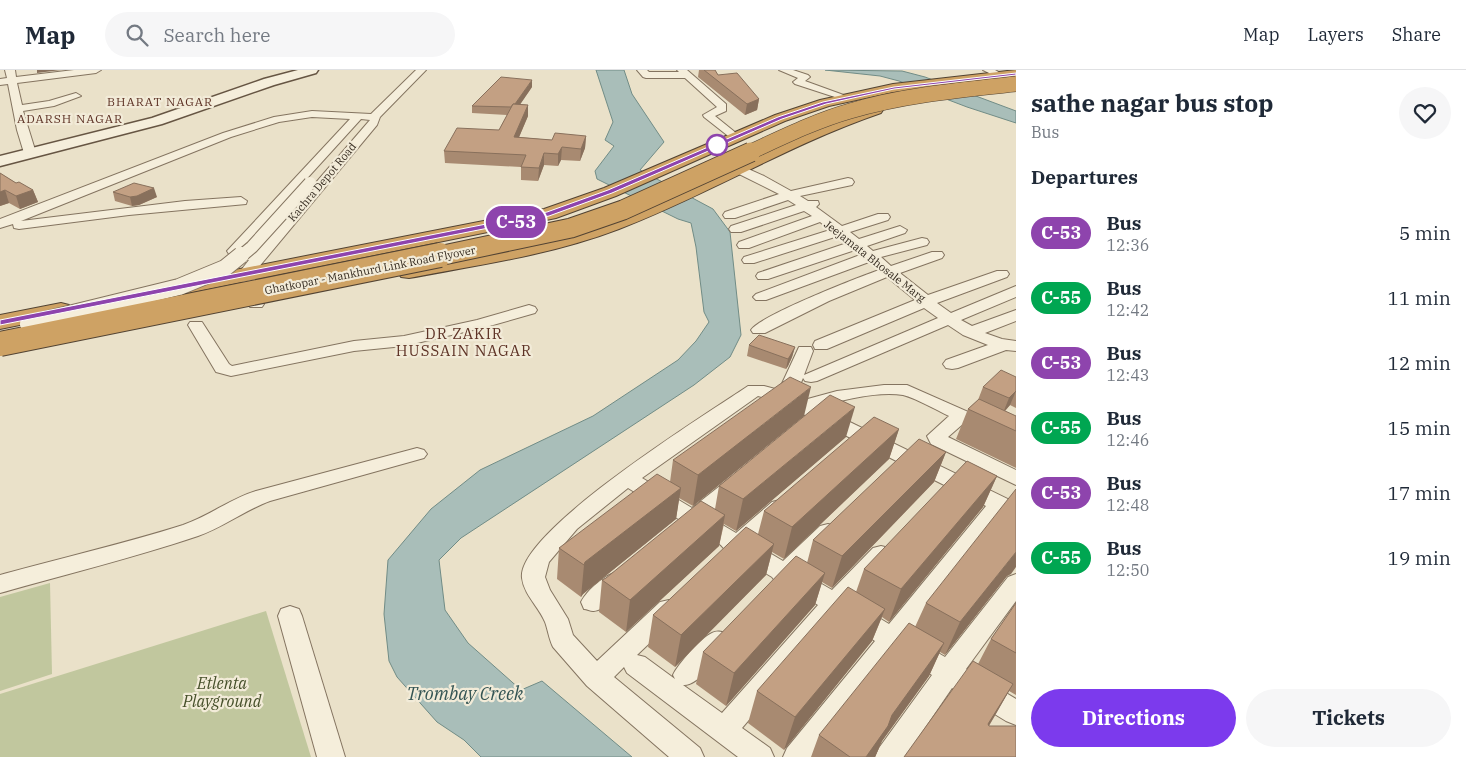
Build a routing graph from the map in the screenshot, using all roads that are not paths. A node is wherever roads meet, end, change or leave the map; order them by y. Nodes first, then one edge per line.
1 (96, 70) edge
2 (312, 70) edge
3 (421, 70) edge
4 (642, 70) edge
5 (784, 70) edge
6 (988, 70) edge
7 (684, 72) edge
8 (698, 73) dead end
9 (1016, 74) edge
10 (7, 77) edge
11 (1011, 79) edge
12 (1016, 89) edge
13 (76, 96) dead end
14 (844, 97) junction
15 (14, 106) junction
16 (366, 117) junction
17 (780, 118) junction
18 (820, 130) junction
19 (736, 137) junction
20 (30, 153) junction
21 (0, 161) edge
22 (738, 168) junction
23 (790, 195) junction
24 (240, 201) dead end
25 (806, 206) junction
26 (868, 212) dead end
27 (730, 215) dead end
28 (883, 217) dead end
29 (0, 224) edge
30 (828, 224) junction
31 (0, 228) edge
32 (736, 229) dead end
33 (900, 230) dead end
34 (922, 242) dead end
35 (854, 244) junction
36 (744, 245) dead end
37 (870, 256) junction
38 (937, 256) dead end
39 (259, 257) junction
40 (749, 260) dead end
41 (888, 271) junction
42 (244, 274) junction
43 (1002, 274) dead end
44 (763, 276) dead end
45 (1016, 291) edge
46 (761, 297) dead end
47 (927, 301) junction
48 (256, 304) junction
49 (529, 310) dead end
50 (1016, 315) edge
51 (949, 319) junction
52 (0, 322) edge
53 (28, 324) junction
54 (196, 325) dead end
55 (0, 329) edge
56 (759, 330) dead end
57 (972, 332) junction
58 (0, 344) edge
59 (1012, 346) edge
60 (0, 354) edge
61 (952, 364) dead end
62 (811, 377) dead end
63 (802, 413) junction
64 (962, 415) junction
65 (1016, 440) edge
66 (417, 454) dead end
67 (753, 470) edge
68 (627, 478) junction
69 (1016, 478) edge
70 (796, 493) edge
71 (1008, 508) edge
72 (695, 517) junction
73 (840, 520) edge
74 (673, 535) edge
75 (895, 539) edge
76 (738, 544) junction
77 (717, 564) edge
78 (637, 566) edge
79 (786, 573) junction
80 (1016, 583) edge
81 (0, 584) edge
82 (766, 593) edge
83 (681, 597) edge
84 (593, 602) dead end
85 (835, 602) junction
86 (290, 616) dead end
87 (733, 627) edge
88 (893, 638) junction
89 (636, 665) dead end
90 (949, 672) junction
91 (686, 675) dead end
92 (596, 678) junction
93 (1012, 717) edge
94 (733, 719) dead end
95 (331, 757) edge
96 (690, 757) edge
97 (760, 757) edge
98 (797, 757) edge
99 (889, 757) edge

1 - 10 street
2 - 20 street
3 - 16 street, Kachra Depot Road
4 - 7 street
5 - 14 street
6 - 11 street
7 - 8 street
7 - 19 street
9 - 11 highway
10 - 15 street
11 - 14 highway
11 - 53 highway, Ghatkopar - Mankhurd Link Road Flyover, bridge
11 - 58 highway, Ghatkopar - Mankhurd Link Road Flyover, bridge
12 - 18 highway
13 - 15 street
14 - 17 highway
15 - 20 street
16 - 29 street
16 - 39 street, Kachra Depot Road
16 - 39 street
16 - 53 street, Ghatkopar - Mankhurd Link Road Flyover, bridge
17 - 18 highway
17 - 19 highway
18 - 22 highway
19 - 42 highway
20 - 21 street
22 - 23 street, Jeejamata Bhosale Marg
22 - 48 highway
23 - 25 street, Jeejamata Bhosale Marg
23 - 25 street
23 - 27 street
24 - 31 street
25 - 30 street, Jeejamata Bhosale Marg
25 - 32 street
26 - 30 street
28 - 30 street
30 - 35 street, Jeejamata Bhosale Marg
30 - 36 street
30 - 40 street
33 - 35 street
34 - 37 street
35 - 37 street, Jeejamata Bhosale Marg
35 - 44 street
37 - 41 street, Jeejamata Bhosale Marg
37 - 46 street
38 - 41 street
39 - 42 street, Kachra Depot Road
41 - 47 street, Jeejamata Bhosale Marg
41 - 56 street
42 - 48 street
42 - 52 highway
43 - 47 street
45 - 51 street
47 - 51 street, Jeejamata Bhosale Marg
47 - 63 street
48 - 60 highway
49 - 54 street
50 - 57 street
51 - 57 street, Jeejamata Bhosale Marg
51 - 62 street
53 - 55 highway, Ghatkopar - Mankhurd Link Road Flyover
57 - 59 street, Jeejamata Bhosale Marg
59 - 61 street
63 - 64 street
63 - 68 street
63 - 71 street
64 - 65 street
64 - 69 street
66 - 81 street
67 - 72 street
68 - 72 street
68 - 92 street
70 - 76 street
71 - 88 street
72 - 74 street
72 - 76 street
73 - 79 street
75 - 85 street
76 - 77 street
76 - 79 street
78 - 84 street
79 - 82 street
79 - 85 street
80 - 90 street
83 - 92 street
85 - 88 street
85 - 94 street
86 - 95 street
87 - 91 street
88 - 90 street
88 - 98 street
89 - 97 street
90 - 93 street
90 - 99 street
92 - 96 street

